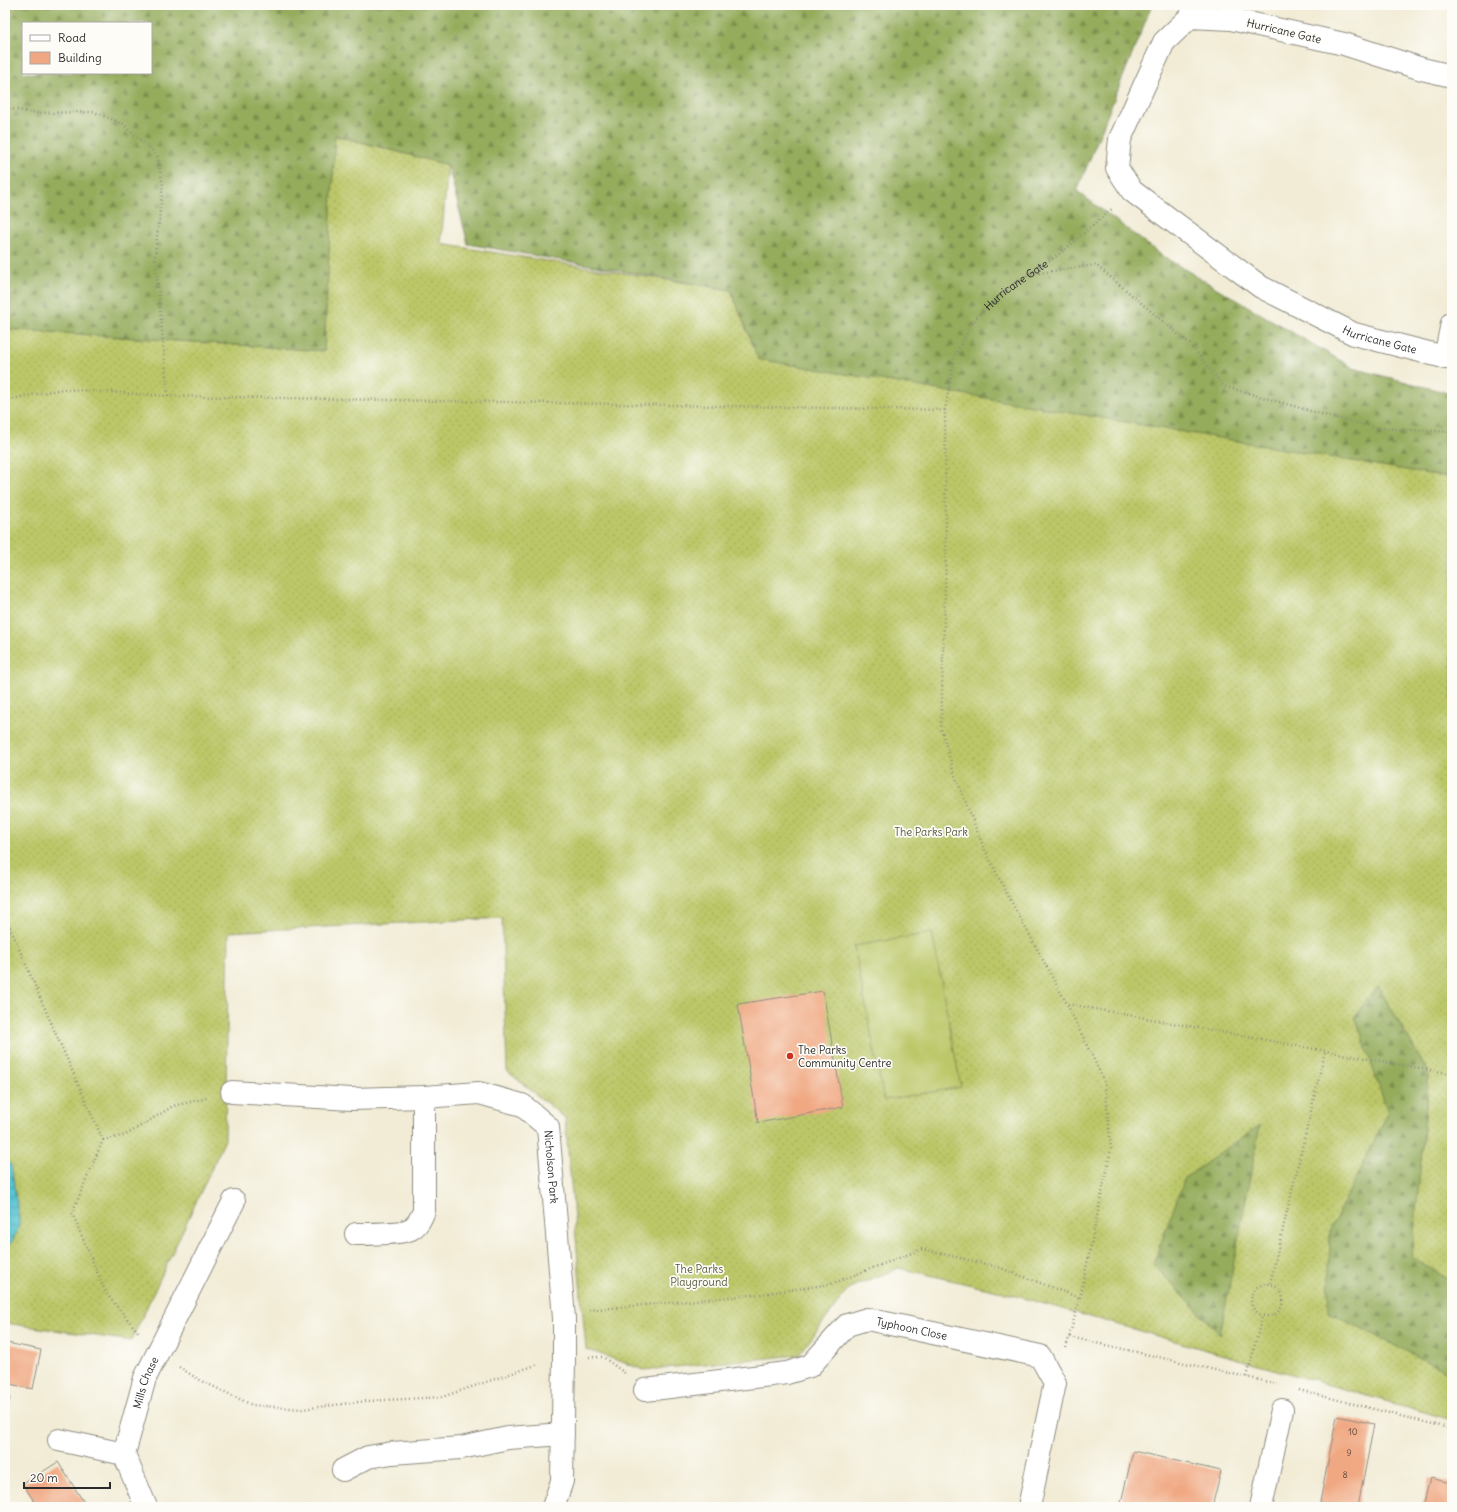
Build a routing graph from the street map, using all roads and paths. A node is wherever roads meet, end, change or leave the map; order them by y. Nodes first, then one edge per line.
1 (1452, 76) edge
2 (5, 108) edge
3 (1132, 191) junction
4 (1028, 275) junction
5 (1452, 322) edge
6 (1449, 359) edge
7 (168, 396) junction
8 (5, 400) edge
9 (945, 410) junction
10 (1452, 432) edge
11 (5, 916) edge
12 (1067, 1004) junction
13 (1325, 1052) junction
14 (1452, 1074) edge
15 (232, 1092) joint
16 (424, 1097) junction
17 (103, 1140) junction
18 (234, 1201) dead end
19 (356, 1234) dead end
20 (1270, 1283) junction
21 (1080, 1298) junction
22 (584, 1311) dead end
23 (1262, 1316) junction
24 (1070, 1338) junction
25 (157, 1354) junction
26 (588, 1357) dead end
27 (539, 1364) dead end
28 (1247, 1377) junction
29 (1055, 1383) junction
30 (1282, 1386) dead end
31 (645, 1390) joint
32 (1297, 1390) dead end
33 (1282, 1410) dead end
34 (1452, 1429) edge
35 (563, 1434) junction
36 (59, 1440) dead end
37 (124, 1454) junction
38 (343, 1470) dead end
39 (146, 1507) edge
40 (553, 1507) edge
41 (1029, 1507) edge
42 (1261, 1507) edge

1 - 3 street, Hurricane Gate
2 - 7 path
3 - 4 path, Hurricane Gate
3 - 6 street, Hurricane Gate
4 - 9 path, Hurricane Gate
4 - 10 path
5 - 6 street
7 - 8 path
7 - 9 path
9 - 12 path, Hurricane Gate
11 - 17 path
12 - 13 path
12 - 21 path, Hurricane Gate
13 - 14 path
13 - 20 path
15 - 16 street, Nicholson Park
15 - 17 path
16 - 19 street
16 - 35 street, Nicholson Park
17 - 25 path
18 - 25 street, Mills Chase
20 - 23 path
20 - 23 path
21 - 22 path
21 - 24 path, Hurricane Gate
23 - 28 path
24 - 28 path
24 - 29 path, Hurricane Gate
25 - 27 path
25 - 37 street, Mills Chase
26 - 31 path
28 - 30 path
29 - 31 street, Typhoon Close
29 - 41 street
32 - 34 path
33 - 42 street
35 - 38 street
35 - 40 street, Nicholson Park
36 - 37 street
37 - 39 street

